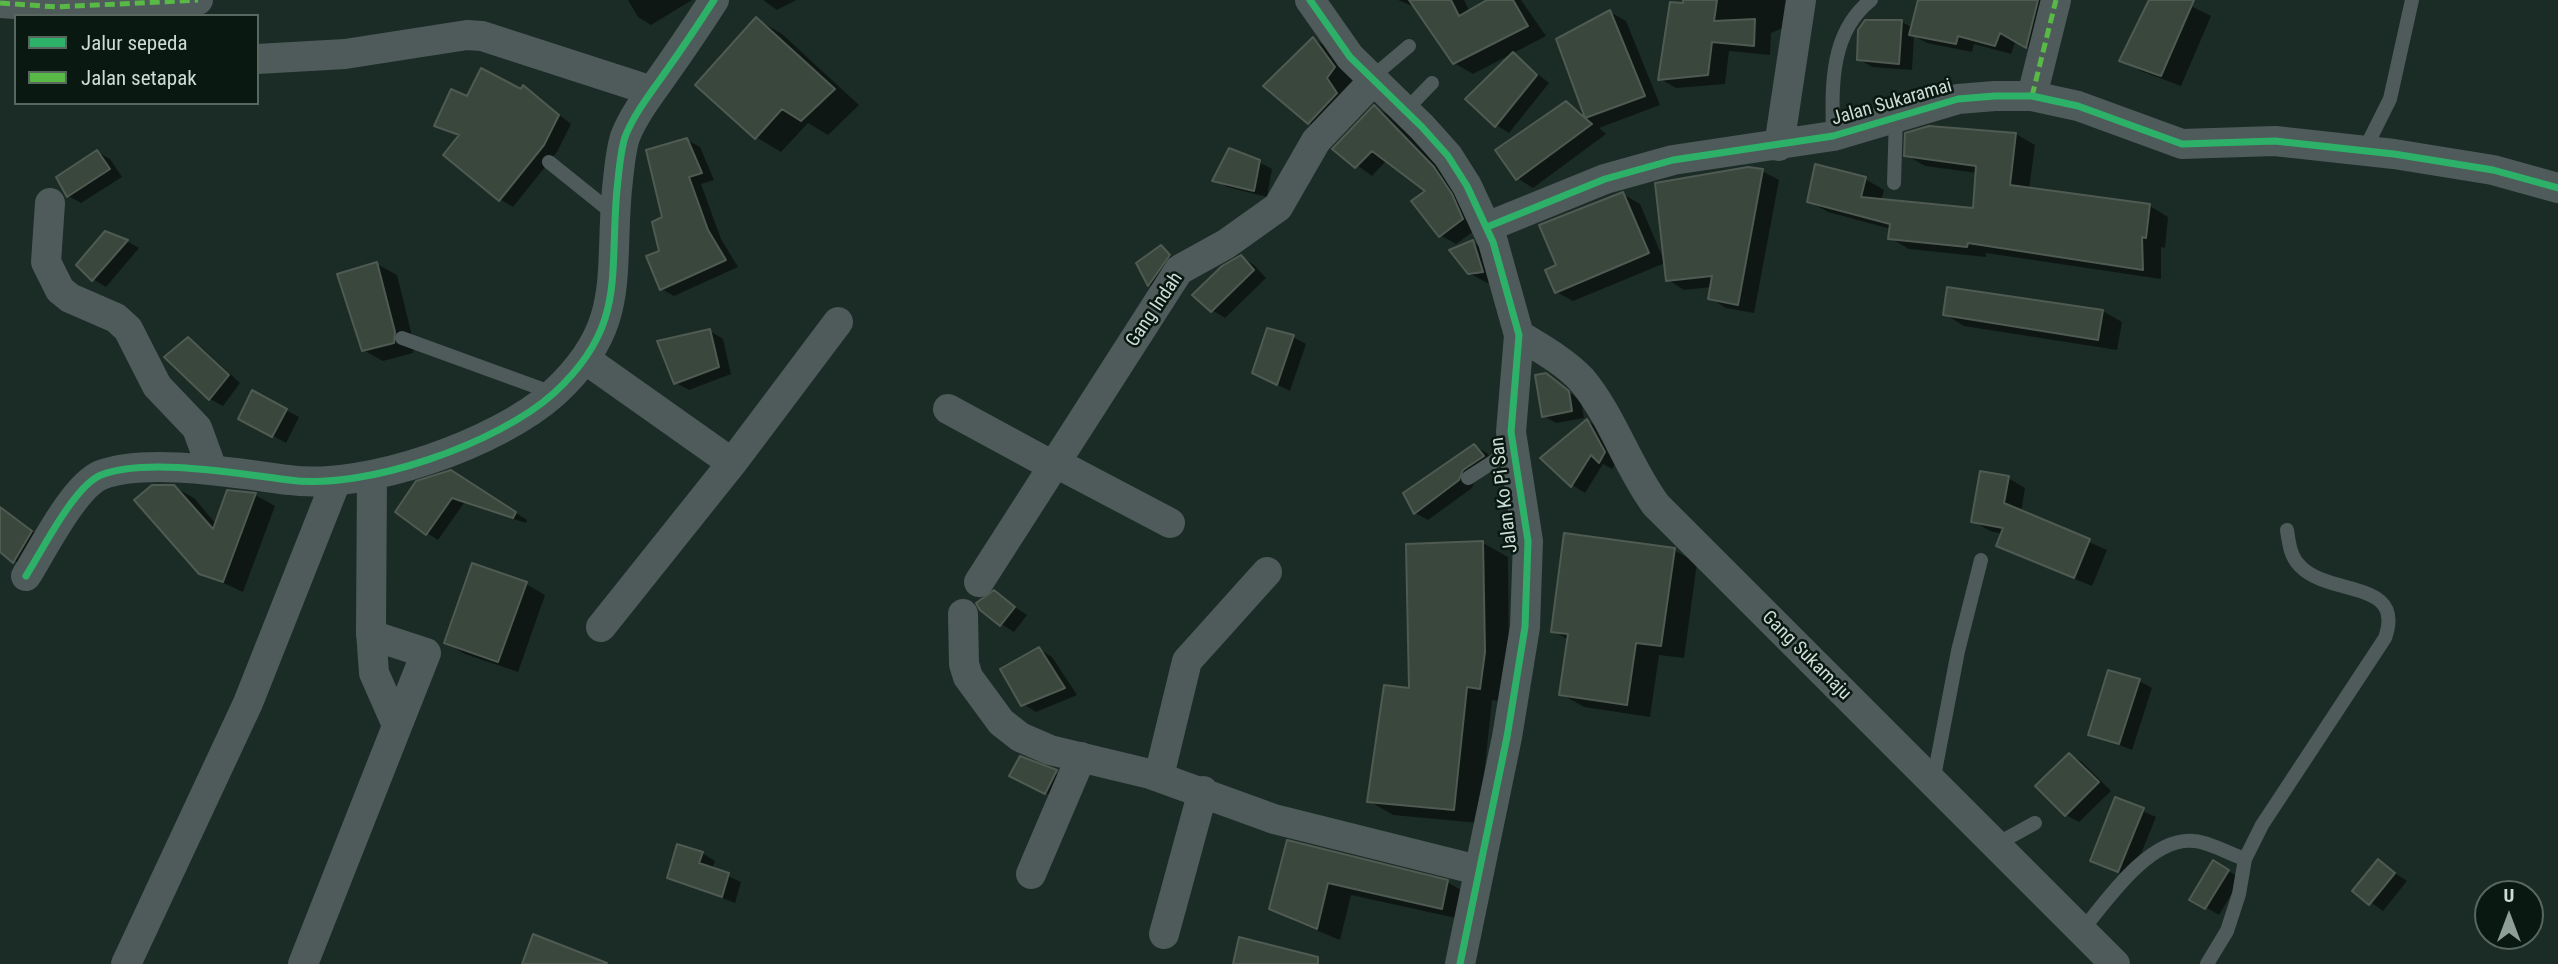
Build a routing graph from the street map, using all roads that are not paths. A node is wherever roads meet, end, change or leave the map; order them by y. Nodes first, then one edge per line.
1 (198, 0) edge
2 (714, 0) edge
3 (1310, 0) edge
4 (1801, 0) edge
5 (1871, 0) edge
6 (2056, 0) edge
7 (2412, 0) edge
8 (0, 3) edge
9 (70, 14) edge
10 (1409, 46) dead end
11 (259, 59) edge
12 (1372, 79) junction
13 (1432, 83) dead end
14 (652, 91) junction
15 (2032, 96) junction
16 (1405, 111) junction
17 (1896, 116) junction
18 (1833, 136) junction
19 (1779, 146) junction
20 (2364, 152) junction
21 (549, 162) dead end
22 (1894, 183) dead end
23 (2558, 188) edge
24 (50, 203) dead end
25 (615, 215) junction
26 (1487, 227) junction
27 (838, 322) dead end
28 (1519, 335) junction
29 (401, 338) dead end
30 (585, 359) junction
31 (554, 393) junction
32 (948, 409) dead end
33 (1513, 449) junction
34 (732, 463) junction
35 (1054, 465) junction
36 (212, 469) junction
37 (372, 475) junction
38 (1468, 478) dead end
39 (336, 481) junction
40 (1170, 523) dead end
41 (2287, 530) dead end
42 (1981, 560) dead end
43 (1267, 572) dead end
44 (26, 576) dead end
45 (979, 582) dead end
46 (963, 614) dead end
47 (601, 627) dead end
48 (371, 635) junction
49 (396, 723) junction
50 (1082, 757) junction
51 (1159, 776) junction
52 (1933, 784) junction
53 (1203, 791) junction
54 (2035, 823) dead end
55 (1994, 846) junction
56 (2245, 859) junction
57 (1478, 870) junction
58 (1031, 874) dead end
59 (2081, 932) junction
60 (1164, 934) dead end
61 (125, 964) edge
62 (303, 964) edge
63 (1460, 964) edge
64 (2115, 964) edge
65 (2207, 964) edge

1 - 8 street
2 - 14 street
3 - 12 street, Jalan Ko Pi San
4 - 19 street
5 - 18 lane
6 - 15 street
7 - 20 lane
8 - 9 street
10 - 12 lane
11 - 14 street
12 - 16 street, Jalan Ko Pi San
12 - 35 street, Gang Indah
13 - 16 lane
14 - 25 street
15 - 17 street, Jalan Sukaramai
15 - 20 street, Jalan Sukaramai
16 - 26 street, Jalan Ko Pi San
17 - 18 street, Jalan Sukaramai
17 - 22 lane
18 - 19 street, Jalan Sukaramai
19 - 26 street, Jalan Sukaramai
20 - 23 street, Jalan Sukaramai
21 - 25 lane
24 - 36 street
25 - 30 street
26 - 28 street, Jalan Ko Pi San
27 - 34 street
28 - 33 street, Jalan Ko Pi San
28 - 52 street, Gang Sukamaju
29 - 31 lane
30 - 31 street
30 - 34 street
31 - 37 street
32 - 35 street
33 - 38 lane
33 - 57 street, Jalan Ko Pi San
34 - 47 street
35 - 40 street
35 - 45 street, Gang Indah
36 - 39 street
36 - 44 street
37 - 39 street
37 - 48 street
39 - 61 street
41 - 56 lane
42 - 52 lane
43 - 51 street
46 - 50 street
48 - 49 street
48 - 49 street
49 - 62 street
50 - 51 street
50 - 58 street
51 - 53 street
52 - 55 street, Gang Sukamaju
53 - 57 street
53 - 60 street
54 - 55 lane
55 - 59 street, Gang Sukamaju
56 - 59 lane
56 - 65 lane
57 - 63 street, Jalan Ko Pi San
59 - 64 street, Gang Sukamaju

